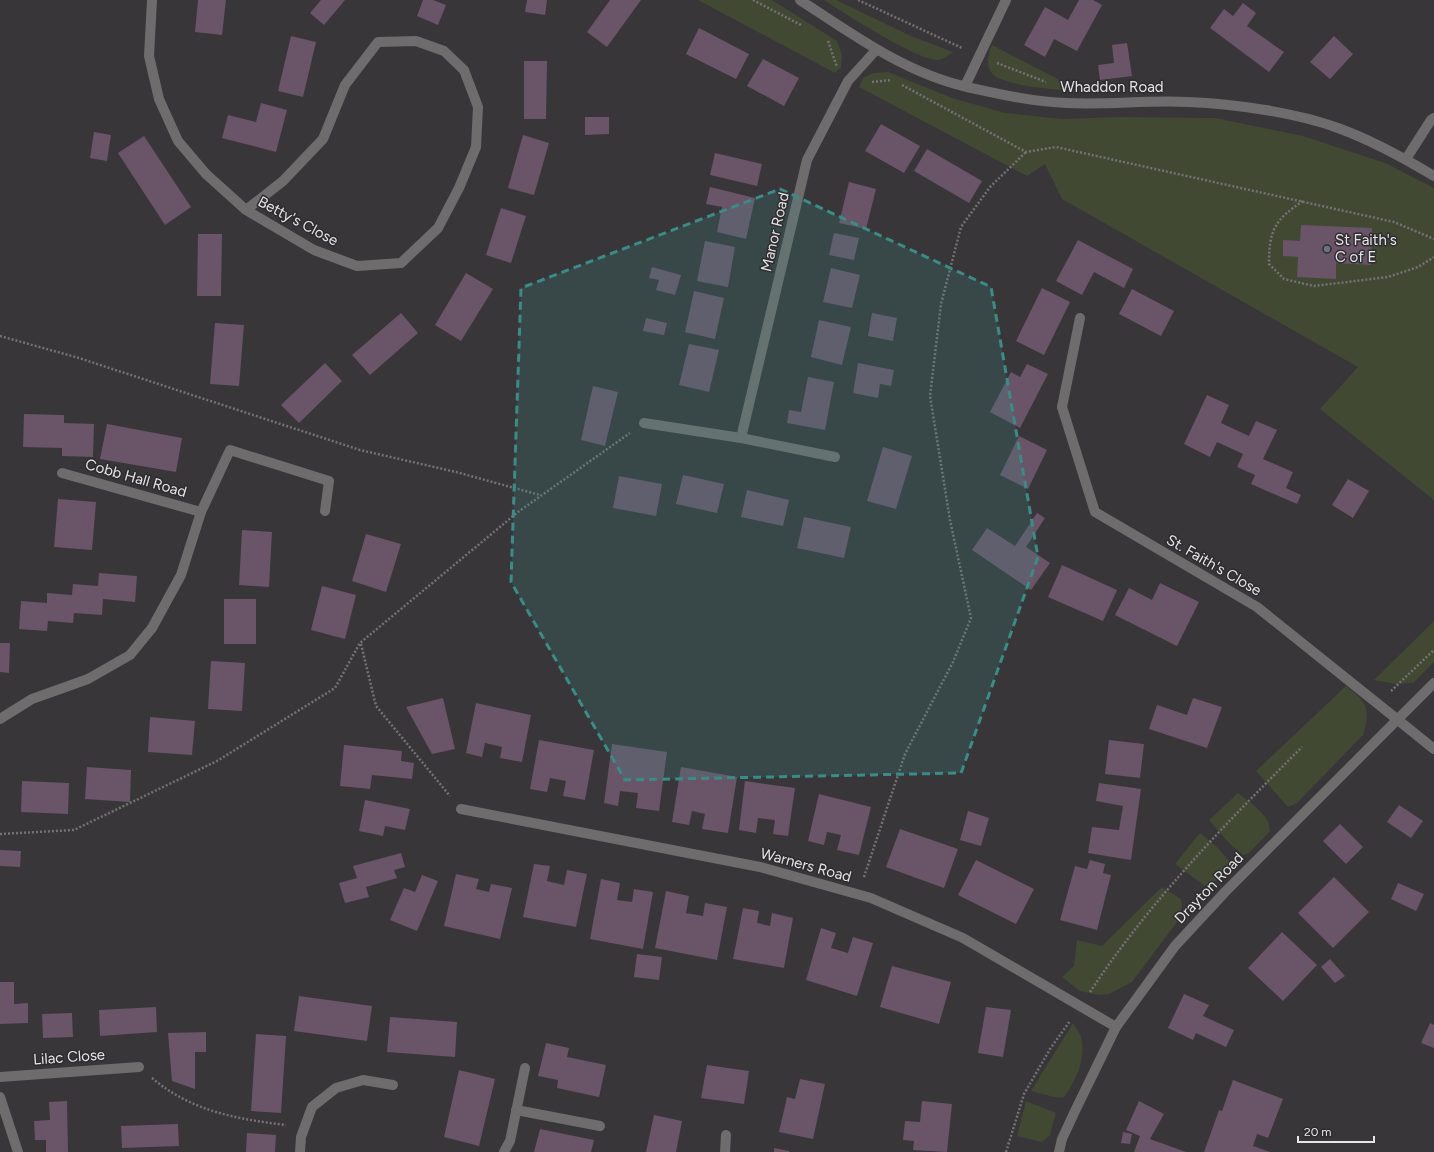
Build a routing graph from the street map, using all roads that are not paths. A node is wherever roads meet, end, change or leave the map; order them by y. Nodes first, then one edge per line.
1 (152, 0) edge
2 (800, 0) edge
3 (1006, 0) edge
4 (876, 50) junction
5 (965, 86) junction
6 (1434, 118) edge
7 (1406, 159) junction
8 (1434, 176) edge
9 (246, 210) junction
10 (1080, 318) dead end
11 (644, 423) road end
12 (741, 438) junction
13 (835, 457) dead end
14 (62, 473) dead end
15 (325, 511) dead end
16 (201, 512) junction
17 (1434, 683) edge
18 (0, 719) edge
19 (1398, 720) junction
20 (1434, 749) edge
21 (461, 809) road end
22 (1116, 1027) junction
23 (140, 1067) road end
24 (525, 1068) dead end
25 (0, 1077) edge
26 (393, 1084) dead end
27 (0, 1097) edge
28 (516, 1110) junction
29 (600, 1126) dead end
30 (726, 1135) dead end
31 (18, 1152) edge
32 (300, 1152) edge
33 (504, 1152) edge
34 (725, 1152) edge
35 (1059, 1152) edge

1 - 9 street, Betty's Close
2 - 4 street, Whaddon Road
3 - 5 street
4 - 5 street, Whaddon Road
4 - 12 street, Manor Road
5 - 7 street, Whaddon Road
6 - 7 street
7 - 8 street, Whaddon Road
9 - 9 street, Betty's Close
10 - 19 street, St. Faith's Close
11 - 12 street
12 - 13 street
14 - 16 street, Cobb Hall Road
15 - 16 street, Cobb Hall Road
16 - 18 street, Cobb Hall Road
17 - 19 street, Drayton Road
19 - 20 street, St. Faith's Close
19 - 22 street, Drayton Road
21 - 22 street, Warners Road
22 - 35 street, Drayton Road
23 - 25 street, Lilac Close
24 - 28 street
26 - 32 street
27 - 31 street
28 - 29 street
28 - 33 street
30 - 34 street

